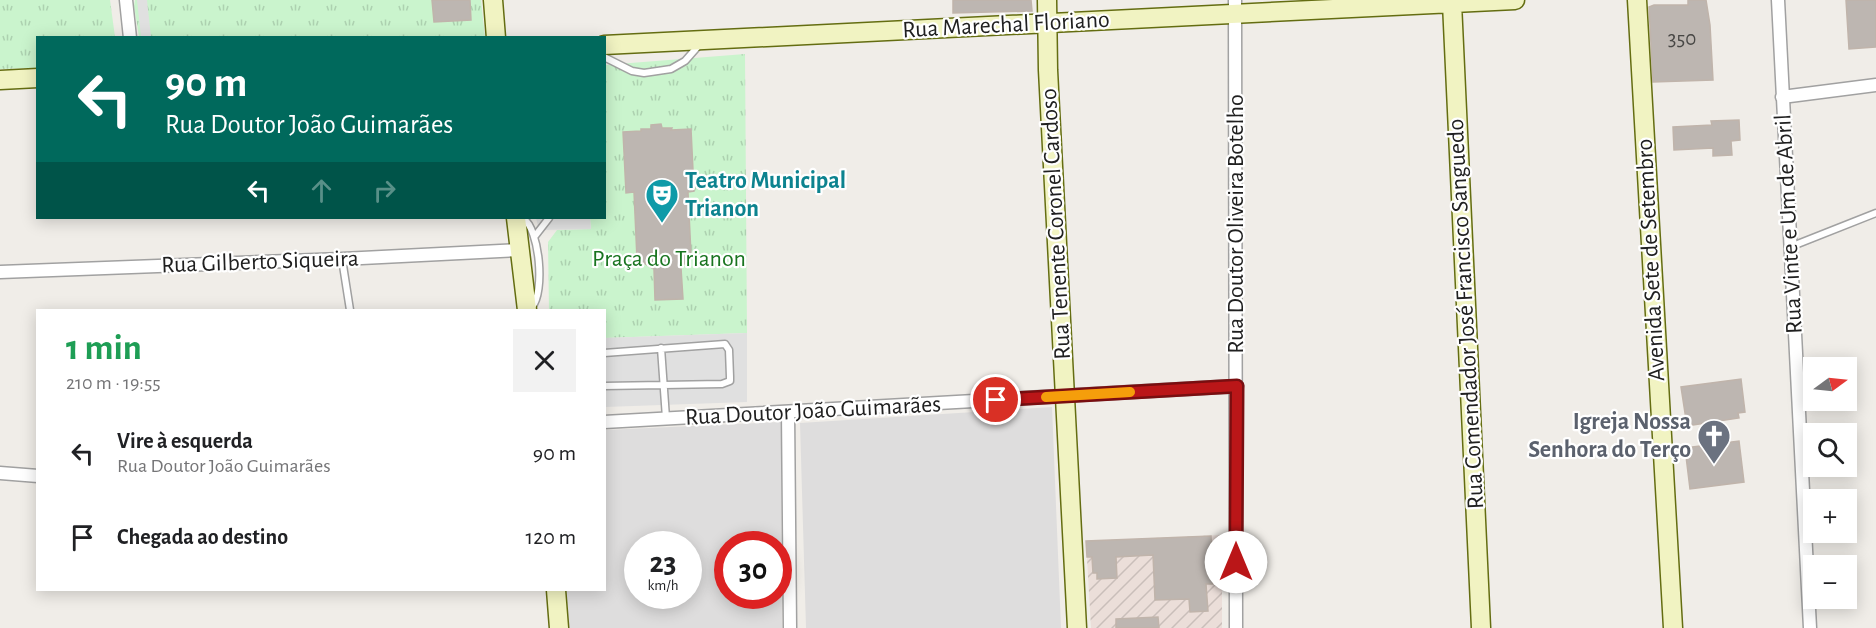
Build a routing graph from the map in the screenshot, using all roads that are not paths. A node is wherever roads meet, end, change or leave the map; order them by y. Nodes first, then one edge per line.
1 (126, 0) edge
2 (493, 0) edge
3 (1047, 0) edge
4 (1515, 0) edge
5 (1637, 0) edge
6 (1778, 0) edge
7 (1452, 1) edge
8 (1345, 4) edge
9 (1235, 7) edge
10 (1046, 23) junction
11 (130, 36) edge
12 (496, 36) edge
13 (704, 40) junction
14 (606, 45) edge
15 (606, 58) edge
16 (36, 78) edge
17 (0, 80) edge
18 (1876, 85) edge
19 (1782, 97) junction
20 (1876, 213) edge
21 (516, 219) edge
22 (524, 219) edge
23 (548, 219) edge
24 (535, 236) junction
25 (1790, 247) junction
26 (520, 250) junction
27 (342, 259) junction
28 (0, 272) edge
29 (350, 309) edge
30 (527, 309) edge
31 (528, 309) edge
32 (661, 348) junction
33 (606, 353) edge
34 (663, 385) junction
35 (606, 386) edge
36 (1237, 386) junction
37 (1065, 396) junction
38 (788, 412) junction
39 (666, 419) junction
40 (606, 422) edge
41 (0, 473) edge
42 (36, 476) edge
43 (556, 591) edge
44 (559, 628) edge
45 (790, 628) edge
46 (1077, 628) edge
47 (1236, 628) edge
48 (1480, 628) edge
49 (1673, 628) edge
50 (1810, 628) edge

1 - 11 street
2 - 12 main road
3 - 10 main road, Rua Tenente Coronel Cardoso
4 - 7 main road, Rua Marechal Floriano
5 - 49 main road, Avenida Sete de Setembro
6 - 19 street, Rua Vinte e Um de Abril
7 - 8 main road, Rua Marechal Floriano
7 - 48 main road, Rua Comendador José Francisco Sanguedo
8 - 9 main road, Rua Marechal Floriano
9 - 10 main road, Rua Marechal Floriano
9 - 36 street, Rua Doutor Oliveira Botelho
10 - 13 main road, Rua Marechal Floriano
10 - 37 main road, Rua Tenente Coronel Cardoso
13 - 14 main road, Rua Marechal Floriano
13 - 15 lane
16 - 17 main road
18 - 19 street
19 - 25 street, Rua Vinte e Um de Abril
20 - 25 lane
21 - 26 main road
22 - 24 lane
23 - 24 lane
24 - 31 lane
25 - 50 street, Rua Vinte e Um de Abril
26 - 27 street, Rua Gilberto Siqueira
26 - 30 main road
27 - 28 street, Rua Gilberto Siqueira
27 - 29 lane
32 - 33 lane
32 - 34 lane
32 - 34 lane
34 - 35 lane
34 - 39 lane
36 - 37 street, Rua Doutor João Guimarães
36 - 47 street, Rua Doutor Oliveira Botelho
37 - 38 street, Rua Doutor João Guimarães
37 - 46 main road, Rua Tenente Coronel Cardoso
38 - 39 street, Rua Doutor João Guimarães
38 - 45 street
39 - 40 street, Rua Doutor João Guimarães
41 - 42 street
43 - 44 main road

